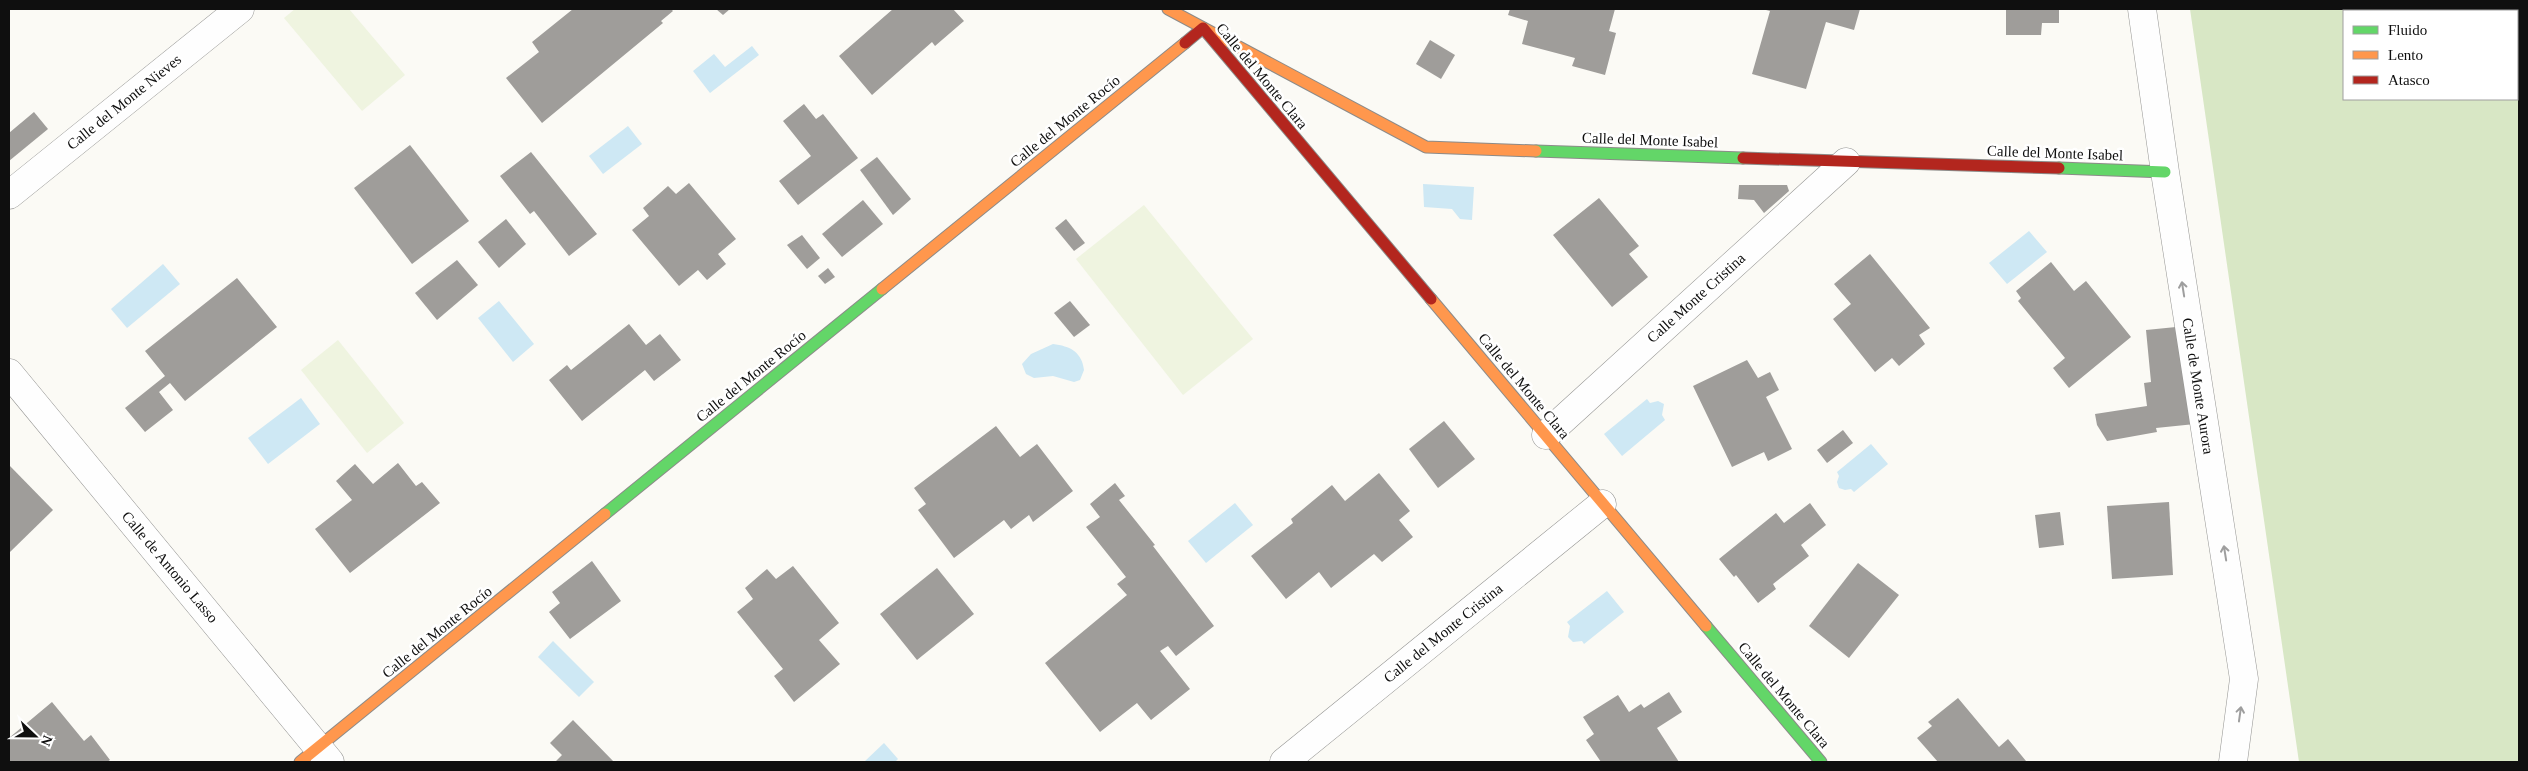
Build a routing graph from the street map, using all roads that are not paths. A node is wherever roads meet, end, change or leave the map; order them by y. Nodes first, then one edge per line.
1 (240, 9) edge
2 (1168, 9) edge
3 (2142, 9) edge
4 (1203, 28) junction
5 (1846, 162) junction
6 (2165, 172) junction
7 (9, 195) edge
8 (9, 373) edge
9 (1546, 435) junction
10 (1602, 504) junction
11 (316, 757) edge
12 (1284, 762) edge
13 (1821, 762) edge
14 (2233, 762) edge

1 - 7 street, Calle del Monte Nieves
2 - 4 street, Calle del Monte Isabel
3 - 6 street, Calle de Monte Aurora
4 - 5 street, Calle del Monte Isabel
4 - 9 street, Calle del Monte Clara
4 - 11 street, Calle del Monte Rocío
5 - 6 street, Calle del Monte Isabel
5 - 9 street, Calle Monte Cristina
14 -> 6 street, Calle de Monte Aurora
8 - 11 street, Calle de Antonio Lasso
9 - 10 street, Calle del Monte Clara
10 - 12 street, Calle del Monte Cristina
10 - 13 street, Calle del Monte Clara

